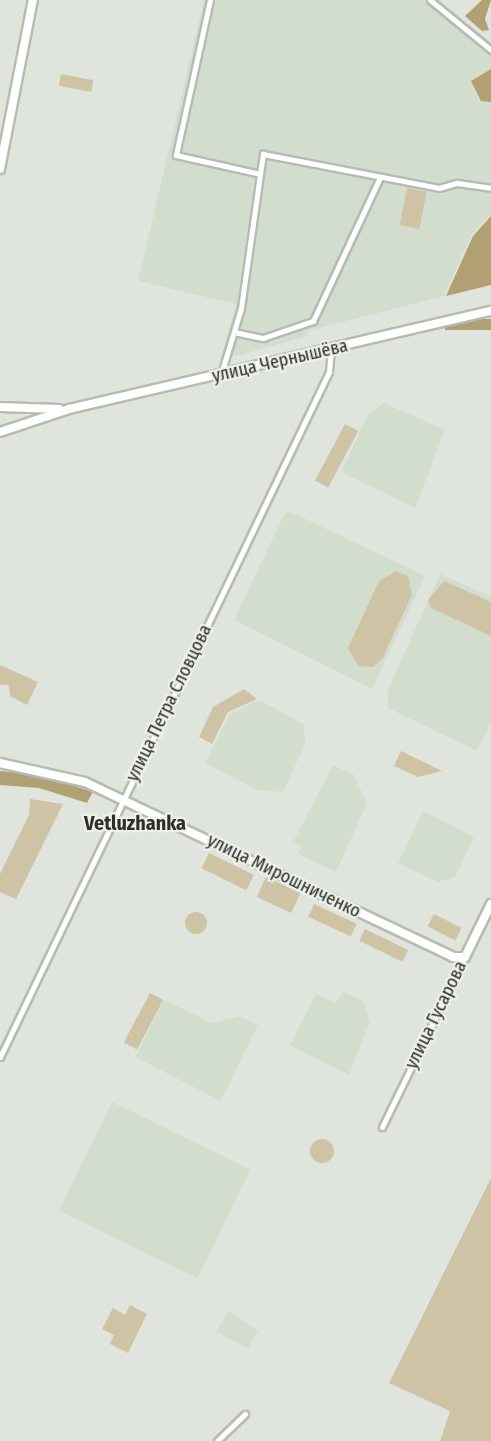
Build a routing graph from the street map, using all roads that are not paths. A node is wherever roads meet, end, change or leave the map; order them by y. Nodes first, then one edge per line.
1 (33, 0) edge
2 (210, 0) edge
3 (430, 0) edge
4 (491, 50) edge
5 (0, 169) edge
6 (260, 174) junction
7 (380, 177) junction
8 (491, 188) edge
9 (491, 311) edge
10 (234, 332) junction
11 (331, 350) junction
12 (221, 374) junction
13 (0, 407) edge
14 (69, 409) junction
15 (14, 411) junction
16 (2, 431) edge
17 (0, 763) edge
18 (122, 799) junction
19 (491, 904) edge
20 (465, 957) junction
21 (0, 1057) edge
22 (382, 1127) dead end
23 (245, 1414) dead end
24 (217, 1441) edge

1 - 5 street
2 - 6 street
3 - 4 street
6 - 7 street
6 - 10 street
7 - 8 street
7 - 10 street
9 - 11 street, улица Чернышёва
10 - 12 street
11 - 12 street, улица Чернышёва
11 - 18 street, улица Петра Словцова
12 - 14 street, улица Чернышёва
13 - 15 street, улица Чернышёва
14 - 15 street, улица Чернышёва
14 - 16 street, улица Чернышёва
15 - 16 street, улица Чернышёва
17 - 18 street, улица Мирошниченко
18 - 20 street, улица Мирошниченко
18 - 21 street, улица Петра Словцова
19 - 20 street, улица Гусарова
20 - 22 street, улица Гусарова
23 - 24 street

